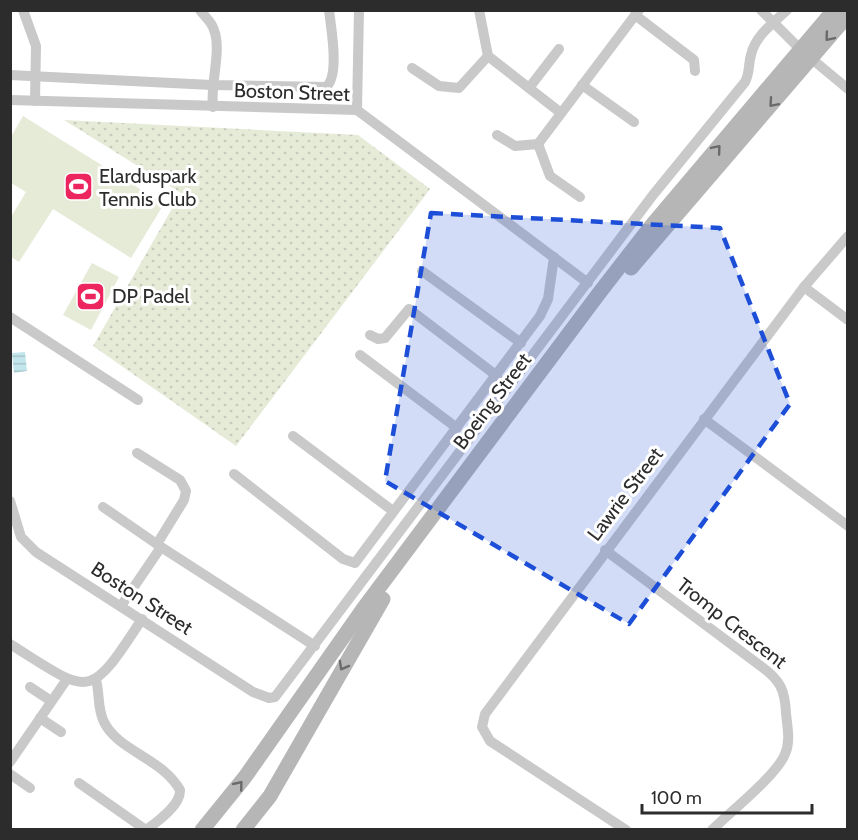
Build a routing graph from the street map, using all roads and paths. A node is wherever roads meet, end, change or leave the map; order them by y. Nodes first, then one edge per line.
1 (23, 10) edge
2 (200, 10) edge
3 (329, 10) edge
4 (359, 10) edge
5 (479, 10) edge
6 (761, 10) edge
7 (786, 10) edge
8 (834, 10) edge
9 (637, 13) edge
10 (848, 15) edge
11 (775, 21) junction
12 (559, 49) dead end
13 (806, 54) junction
14 (488, 56) junction
15 (412, 68) dead end
16 (695, 71) dead end
17 (10, 75) edge
18 (34, 76) junction
19 (582, 85) junction
20 (212, 86) junction
21 (529, 88) junction
22 (848, 89) edge
23 (10, 99) edge
24 (35, 101) junction
25 (213, 107) junction
26 (357, 110) junction
27 (561, 113) junction
28 (634, 122) dead end
29 (497, 135) dead end
30 (538, 144) junction
31 (580, 197) dead end
32 (848, 236) edge
33 (554, 257) junction
34 (422, 272) dead end
35 (588, 284) junction
36 (804, 287) junction
37 (10, 317) edge
38 (848, 320) edge
39 (370, 335) dead end
40 (521, 344) junction
41 (360, 356) dead end
42 (497, 376) junction
43 (138, 400) dead end
44 (704, 419) junction
45 (457, 428) junction
46 (293, 436) dead end
47 (137, 453) dead end
48 (234, 474) dead end
49 (10, 501) edge
50 (103, 507) dead end
51 (393, 511) junction
52 (848, 526) edge
53 (159, 545) junction
54 (605, 550) junction
55 (121, 606) junction
56 (142, 619) junction
57 (10, 644) edge
58 (315, 646) junction
59 (67, 680) junction
60 (96, 680) junction
61 (30, 687) dead end
62 (279, 693) joint
63 (51, 701) junction
64 (39, 718) junction
65 (61, 732) dead end
66 (12, 755) edge
67 (10, 774) edge
68 (79, 783) dead end
69 (30, 788) dead end
70 (146, 830) edge
71 (202, 830) edge
72 (243, 830) edge
73 (626, 830) edge
74 (712, 830) edge

1 - 18 street
2 - 20 street
3 - 20 street
4 - 26 street
5 - 14 street
6 - 11 street
7 - 11 street, Boeing Street
8 - 13 main road, Boeing Street
9 - 16 street
9 - 19 street
10 -> 13 main road, Boeing Street
11 - 13 street
11 - 35 street, Boeing Street
12 - 21 street
13 - 22 street
71 -> 13 main road, Boeing Street
13 -> 72 main road, Boeing Street
14 - 15 street
14 - 21 street
17 - 18 street
18 - 20 street
18 - 24 street
19 - 27 street
19 - 28 street
20 - 25 street
21 - 27 street
23 - 24 street, Boston Street
24 - 25 street, Boston Street
25 - 26 street, Boston Street
26 - 33 street, Boston Street
27 - 30 street
29 - 30 street
30 - 31 street
32 - 36 street, Lawrie Street
33 - 35 street, Boston Street
33 - 40 street
34 - 40 street
35 - 58 street, Boeing Street
36 - 38 street
36 - 44 street, Lawrie Street
37 - 43 street
39 - 42 street
40 - 42 street
41 - 45 street
42 - 45 street
44 - 52 street
44 - 54 street, Lawrie Street
45 - 51 street
46 - 51 street
47 - 53 street
48 - 51 street
49 - 55 street, Boston Street
50 - 53 street
53 - 55 street
53 - 58 street
54 - 73 street, Lawrie Street
54 - 74 street, Tromp Crescent
55 - 56 street, Boston Street
56 - 60 street
56 - 62 street, Boston Street
57 - 59 street
58 - 62 street, Boeing Street
59 - 60 street
59 - 63 street
60 - 70 street
61 - 63 street
63 - 64 street
64 - 65 street
64 - 66 street
67 - 69 street
68 - 70 street

